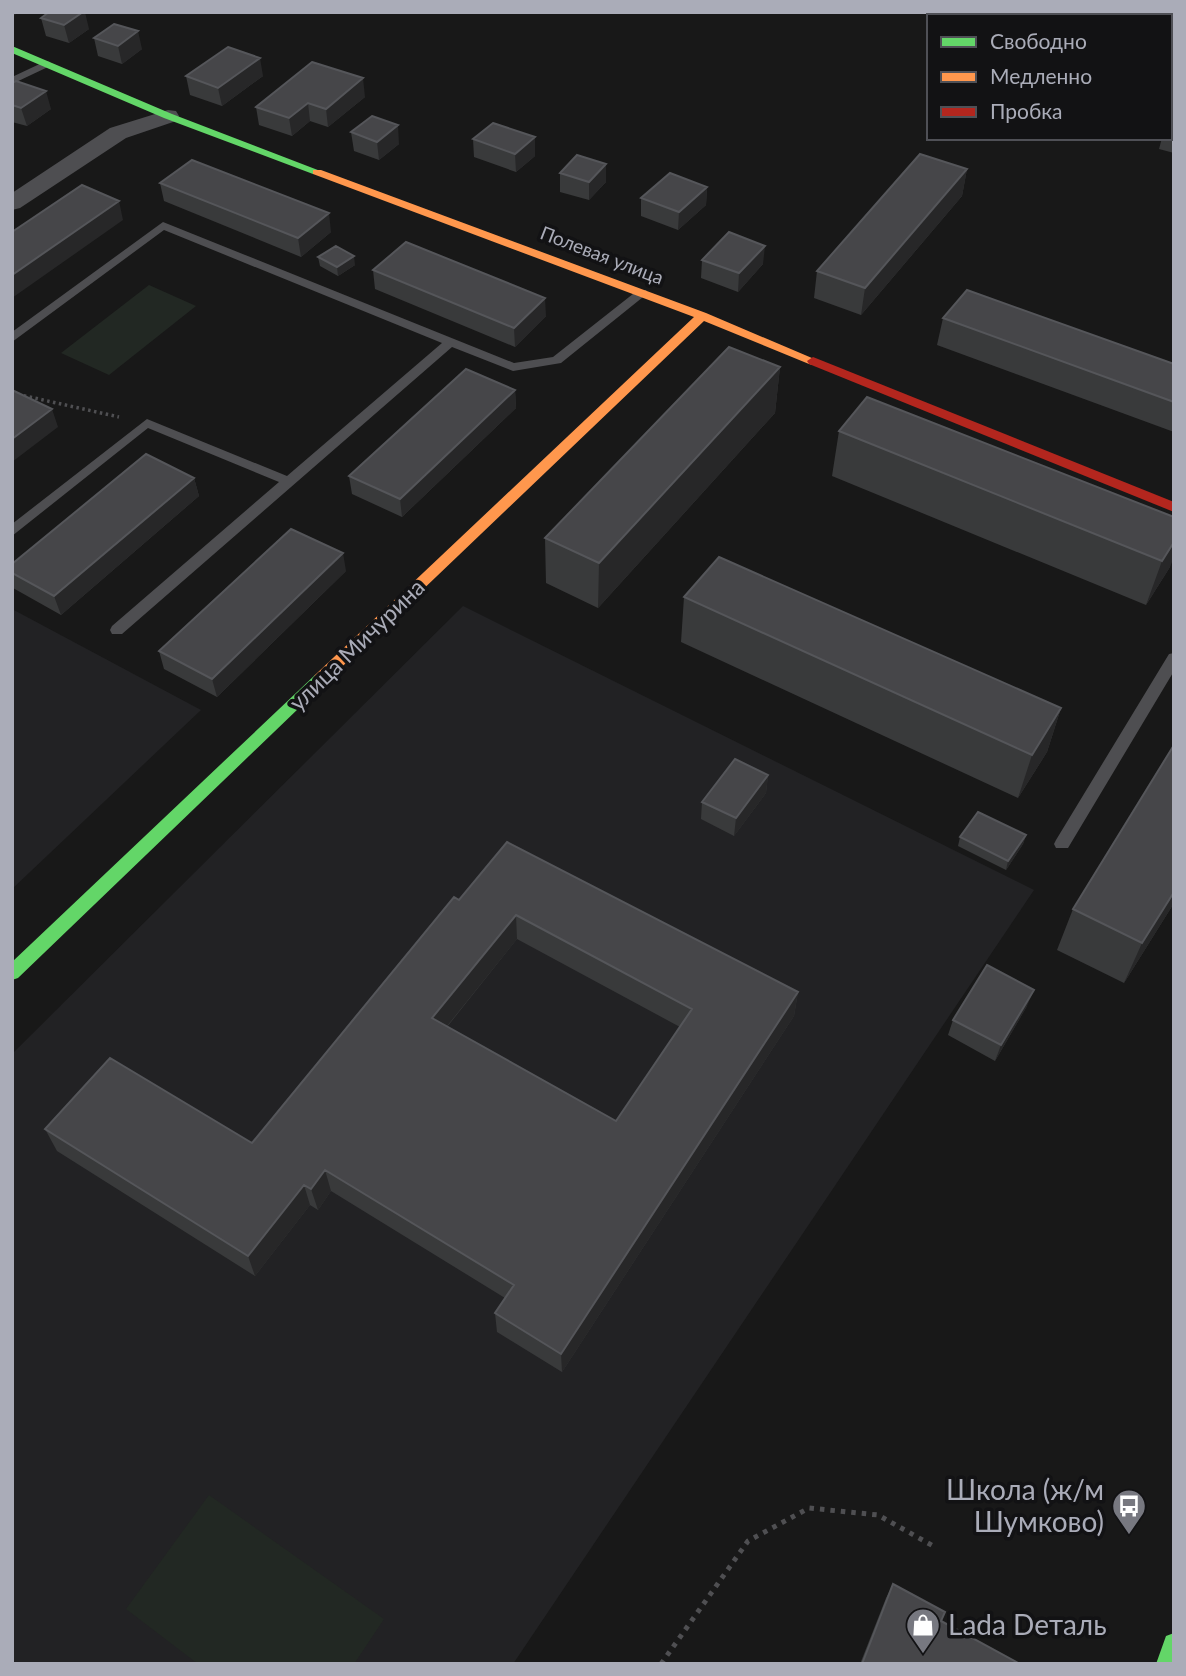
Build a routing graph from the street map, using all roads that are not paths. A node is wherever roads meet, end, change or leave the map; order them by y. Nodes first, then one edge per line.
1 (12, 49) edge
2 (46, 64) junction
3 (12, 80) edge
4 (168, 116) junction
5 (12, 203) edge
6 (642, 293) junction
7 (702, 316) junction
8 (12, 338) edge
9 (451, 341) junction
10 (288, 481) junction
11 (1174, 507) edge
12 (12, 531) edge
13 (117, 630) dead end
14 (1174, 658) edge
15 (1062, 844) dead end
16 (12, 973) edge
17 (1174, 1644) edge
18 (1167, 1664) edge

1 - 2 street, Полевая улица
2 - 3 lane
2 - 4 street, Полевая улица
4 - 5 street
4 - 6 street, Полевая улица
6 - 7 street, Полевая улица
6 - 9 lane
7 - 11 street, Полевая улица
7 - 16 street, улица Мичурина
8 - 9 lane
9 - 10 lane
10 - 12 lane
10 - 13 lane
14 - 15 lane
17 - 18 street

